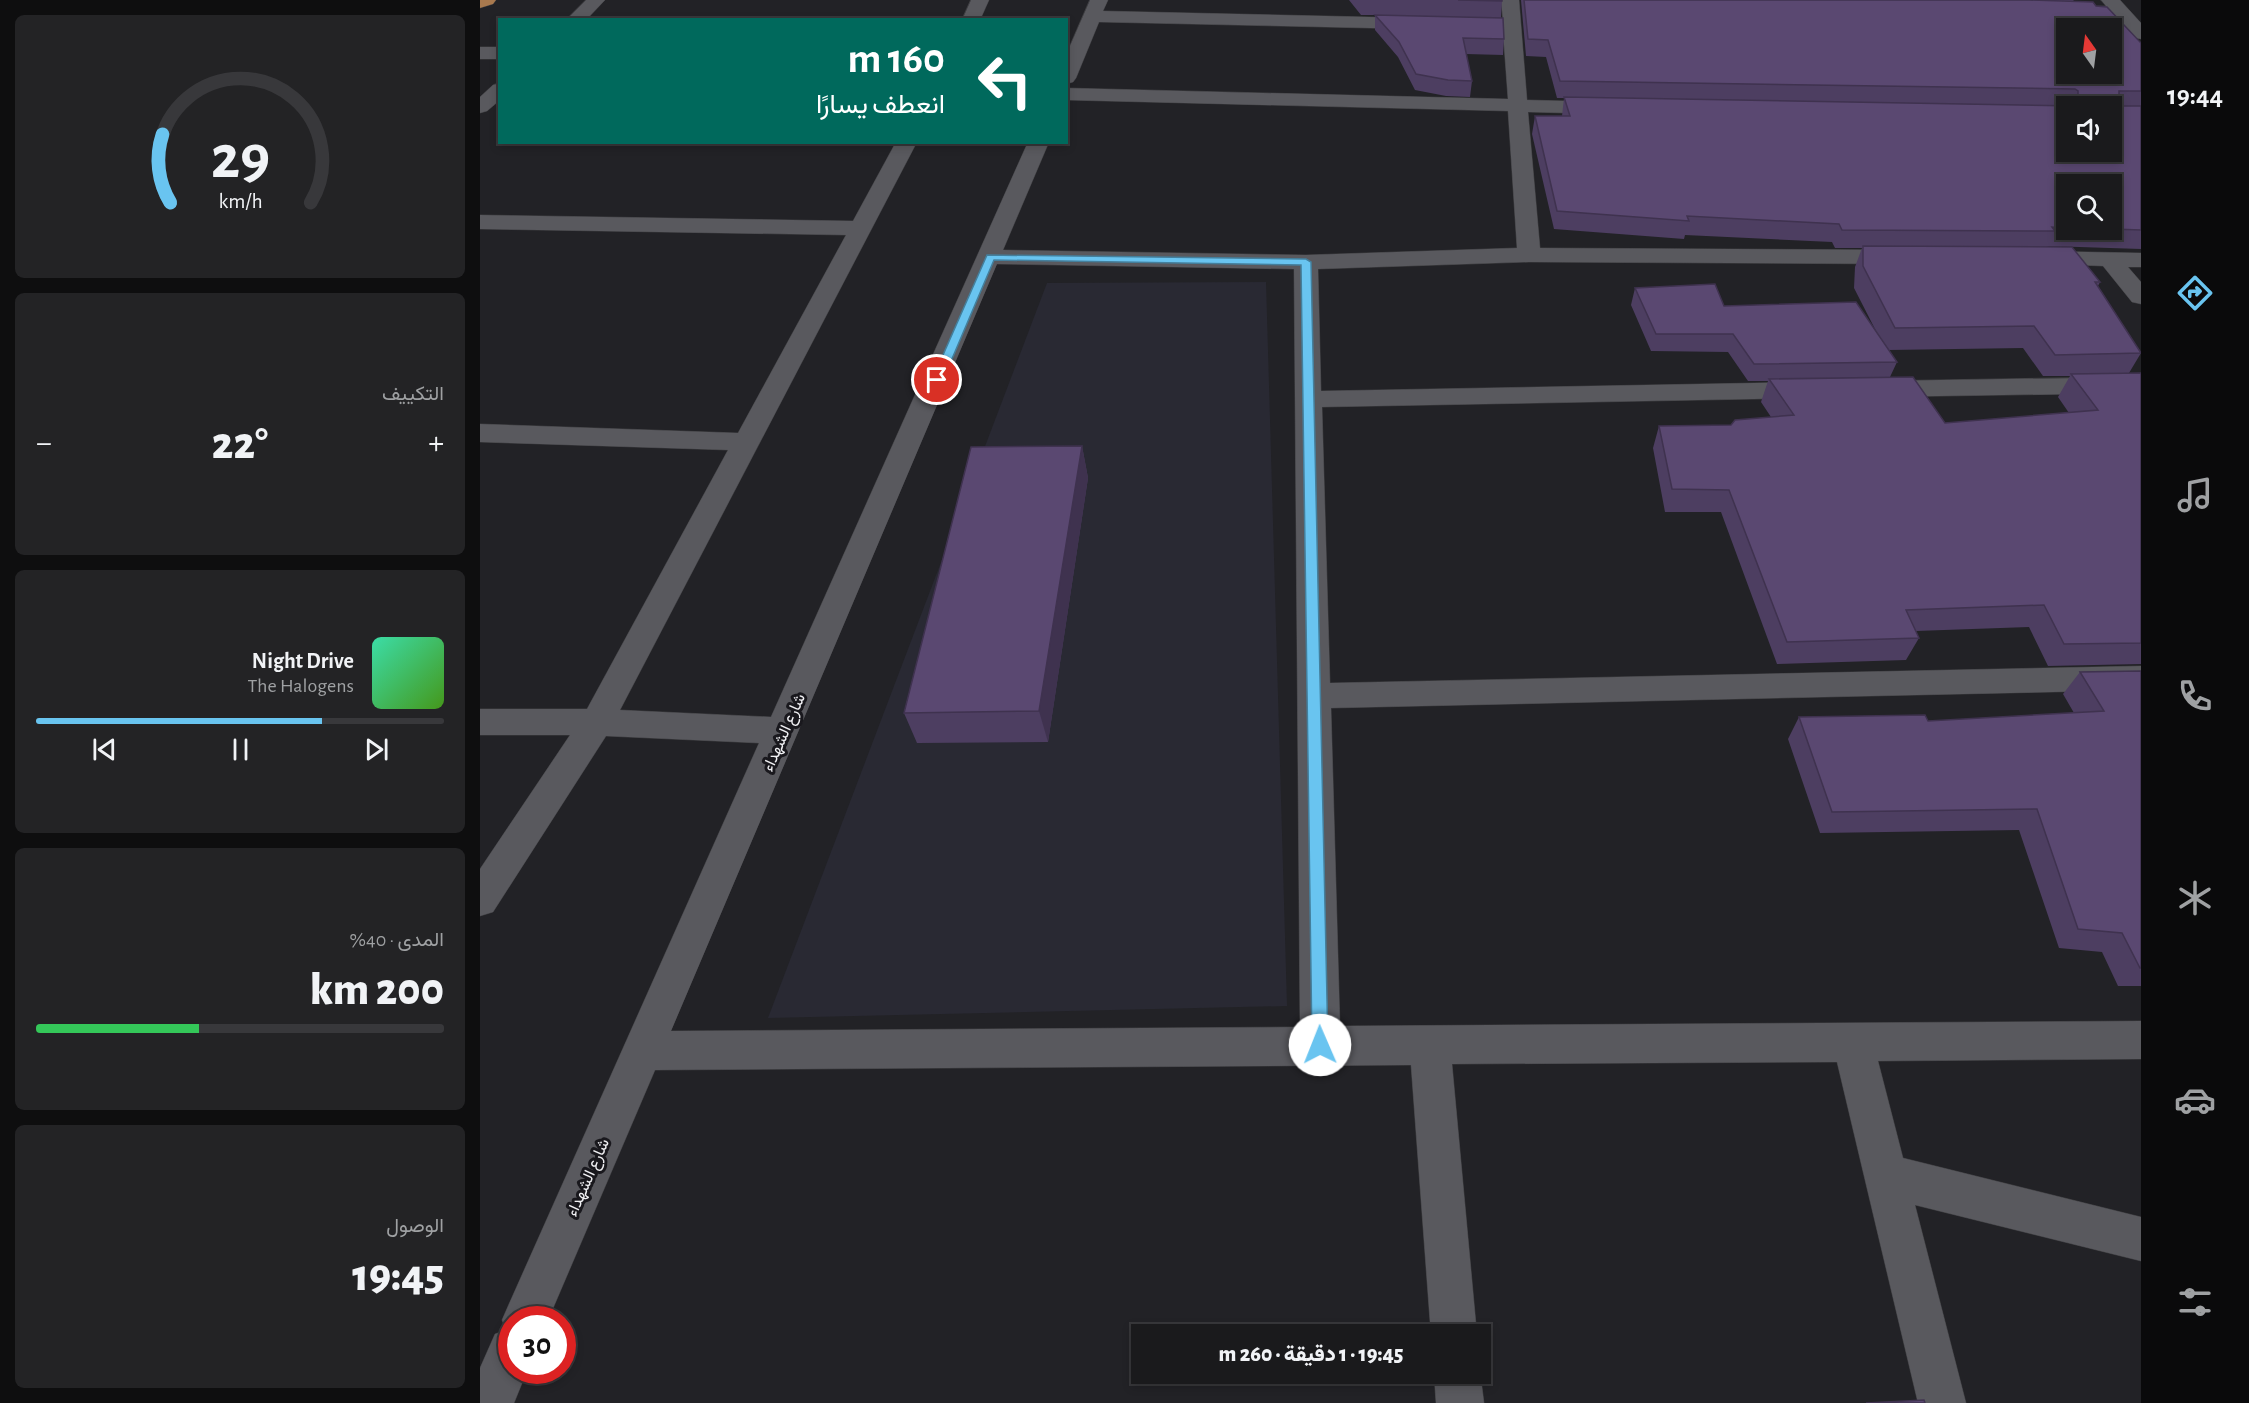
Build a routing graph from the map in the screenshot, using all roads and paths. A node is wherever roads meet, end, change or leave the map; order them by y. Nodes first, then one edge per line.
1 (487, 0) edge
2 (596, 0) edge
3 (981, 0) edge
4 (1510, 0) edge
5 (480, 3) edge
6 (2116, 6) edge
7 (1096, 8) edge
8 (2050, 10) edge
9 (577, 18) edge
10 (972, 18) edge
11 (1512, 26) junction
12 (2141, 34) edge
13 (480, 53) edge
14 (498, 53) edge
15 (1068, 72) edge
16 (498, 91) edge
17 (1068, 94) edge
18 (1518, 106) junction
19 (480, 107) edge
20 (1625, 108) edge
21 (906, 144) edge
22 (1038, 144) edge
23 (480, 222) edge
24 (861, 228) junction
25 (1529, 255) junction
26 (991, 257) junction
27 (1932, 258) edge
28 (2014, 258) edge
29 (2109, 259) junction
30 (2141, 260) edge
31 (1306, 262) junction
32 (2141, 297) edge
33 (2141, 385) edge
34 (1308, 399) junction
35 (480, 433) edge
36 (746, 442) junction
37 (2141, 678) edge
38 (1315, 696) junction
39 (480, 722) edge
40 (597, 722) junction
41 (784, 731) junction
42 (480, 900) edge
43 (2141, 1040) edge
44 (1853, 1042) junction
45 (1320, 1045) junction
46 (1430, 1045) junction
47 (642, 1051) junction
48 (1886, 1176) junction
49 (2141, 1239) edge
50 (531, 1306) edge
51 (1453, 1324) edge
52 (498, 1383) edge
53 (1459, 1384) edge
54 (489, 1403) edge
55 (1460, 1403) edge
56 (1942, 1403) edge

1 - 5 highway
2 - 9 street
3 - 10 street
4 - 11 street
6 - 8 street
6 - 12 street
7 - 11 street
7 - 15 street
11 - 18 street
13 - 14 street
16 - 19 street
17 - 18 street
18 - 20 street
18 - 25 street
21 - 24 street
22 - 26 street, شارع الشهداء
23 - 24 street
24 - 36 street
25 - 27 street
25 - 31 street
26 - 31 street
26 - 41 street, شارع الشهداء
28 - 29 street
29 - 30 street
29 - 32 street
31 - 34 street
33 - 34 street
34 - 38 street
35 - 36 street
36 - 40 street
37 - 38 street
38 - 45 street
39 - 40 street
40 - 41 street
40 - 42 street
41 - 47 street, شارع الشهداء
43 - 44 street
44 - 46 street
44 - 48 street
45 - 46 street
45 - 47 street
46 - 51 street
47 - 50 street, شارع الشهداء
48 - 49 street
48 - 56 street
52 - 54 street
53 - 55 street

